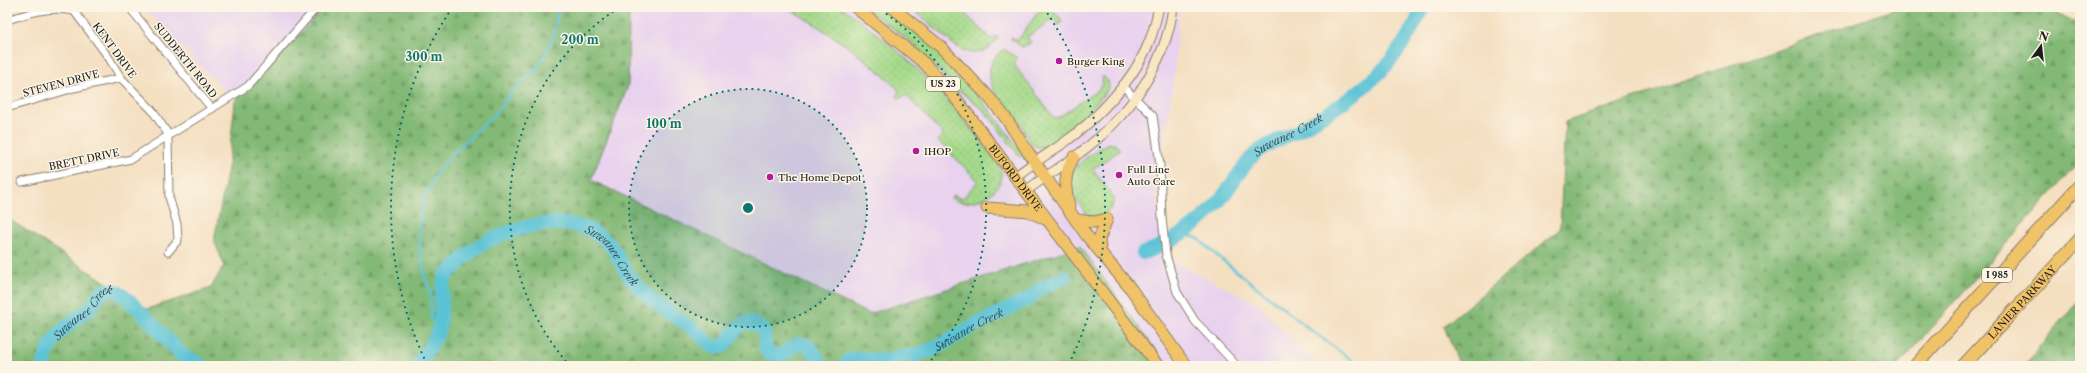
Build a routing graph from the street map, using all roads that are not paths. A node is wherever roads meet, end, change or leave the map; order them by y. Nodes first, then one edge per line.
1 (129, 7) edge
2 (318, 7) edge
3 (855, 7) edge
4 (892, 7) edge
5 (1159, 7) edge
6 (1173, 7) edge
7 (7, 20) edge
8 (121, 78) junction
9 (1122, 85) junction
10 (1134, 98) junction
11 (7, 108) edge
12 (212, 108) junction
13 (168, 134) junction
14 (1074, 157) junction
15 (1034, 161) junction
16 (1044, 176) junction
17 (1015, 177) junction
18 (22, 182) dead end
19 (2080, 185) edge
20 (1026, 191) junction
21 (987, 208) dead end
22 (1073, 216) junction
23 (1049, 221) junction
24 (2080, 238) edge
25 (1100, 250) junction
26 (168, 252) dead end
27 (1148, 353) junction
28 (1151, 366) edge
29 (1158, 366) edge
30 (1186, 366) edge
31 (1237, 366) edge
32 (1915, 366) edge
33 (1963, 366) edge

1 - 12 street, SUDDERTH ROAD
2 - 12 street, BRETT DRIVE
3 - 17 highway, BUFORD DRIVE / US 23
4 - 15 highway, US 23
5 - 9 main road
6 - 10 main road
7 - 8 street, KENT DRIVE
8 - 11 street, STEVEN DRIVE
8 - 13 street, KENT DRIVE
9 - 10 street
9 - 15 main road
10 - 14 main road
10 - 31 street
12 - 13 street, BRETT DRIVE
13 - 18 street, BRETT DRIVE
13 - 26 street
14 - 16 main road
14 - 22 highway
15 - 16 highway, US 23
15 - 17 main road
16 - 20 main road
16 - 22 highway, US 23
17 - 20 highway, BUFORD DRIVE / US 23
19 - 32 highway, I 985
20 - 23 highway, BUFORD DRIVE / US 23
21 - 23 highway
22 - 25 highway, US 23
22 - 25 highway
23 - 27 highway, BUFORD DRIVE / US 23
24 - 33 highway, LANIER PARKWAY
25 - 30 highway, US 23
27 - 28 highway
27 - 29 highway, BUFORD DRIVE / US 23

